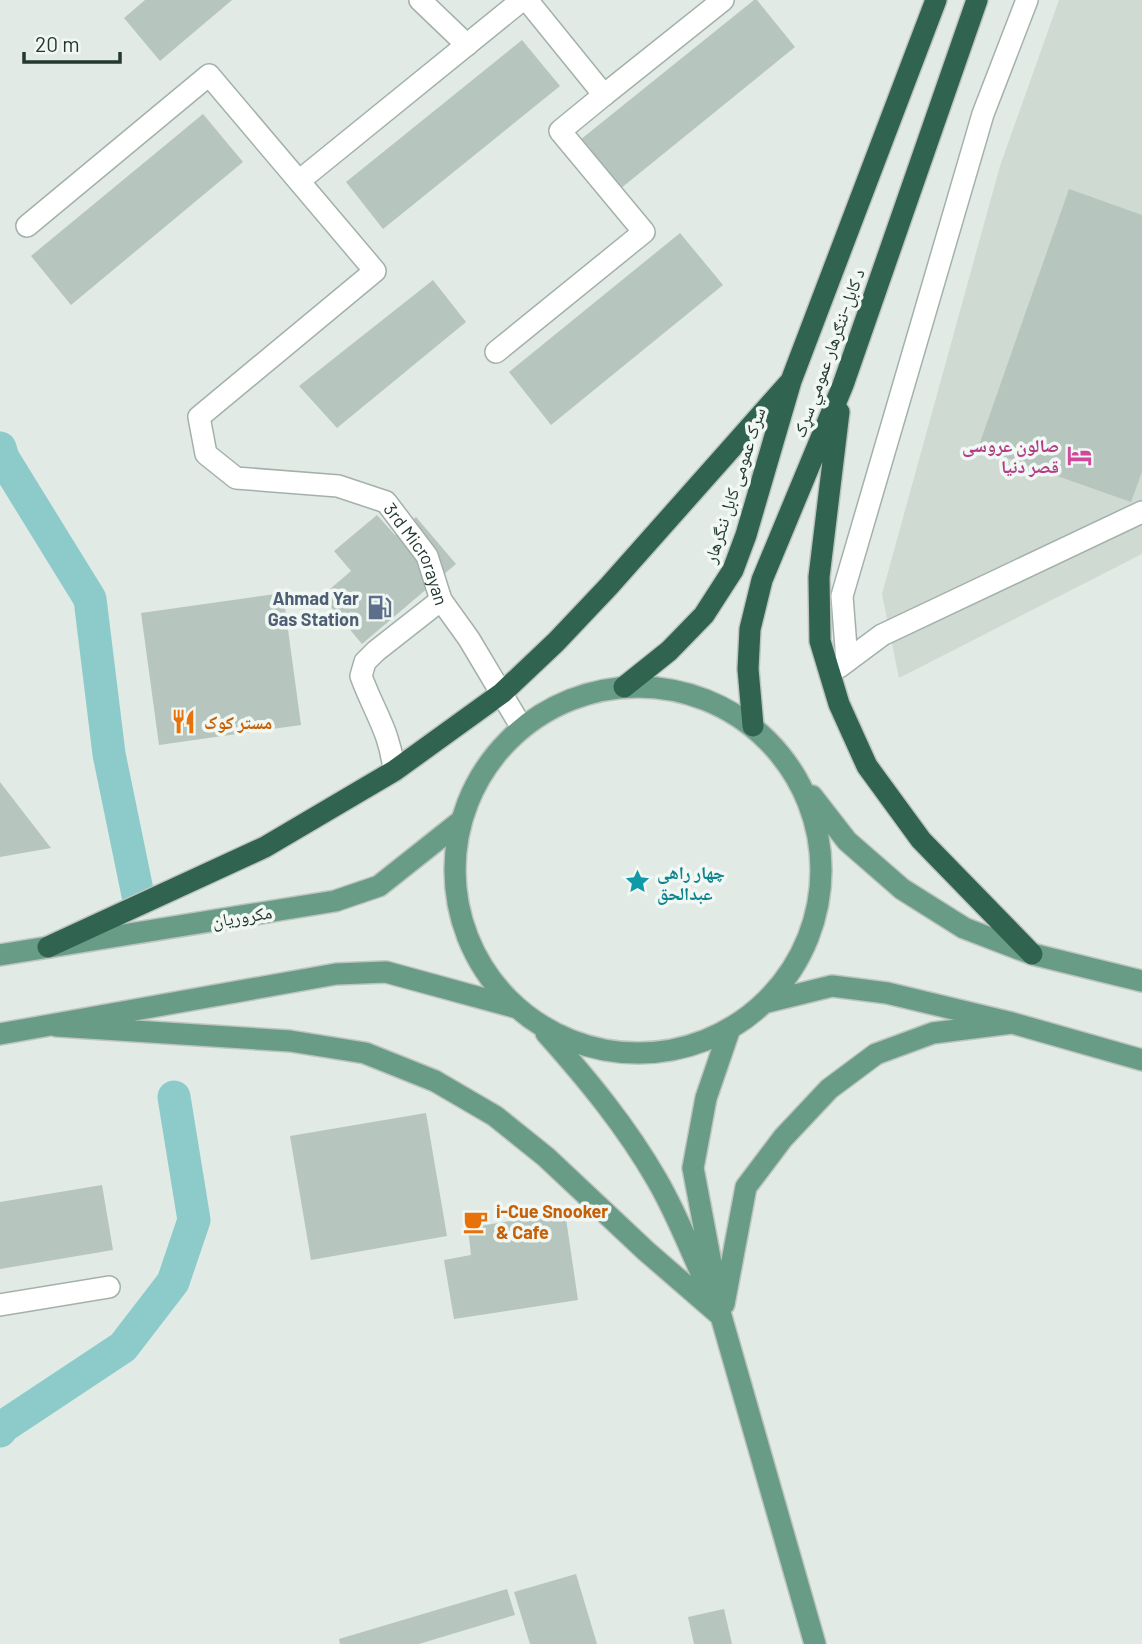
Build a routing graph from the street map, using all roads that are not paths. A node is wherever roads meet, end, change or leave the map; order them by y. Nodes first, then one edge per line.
1 (421, 0) edge
2 (524, 0) edge
3 (723, 0) edge
4 (936, 0) edge
5 (977, 0) edge
6 (1027, 0) edge
7 (467, 45) junction
8 (604, 95) junction
9 (299, 181) junction
10 (27, 226) dead end
11 (496, 352) dead end
12 (791, 381) junction
13 (843, 385) junction
14 (1142, 512) edge
15 (441, 600) junction
16 (846, 661) junction
17 (830, 676) junction
18 (624, 687) junction
19 (502, 693) junction
20 (753, 726) junction
21 (522, 727) junction
22 (394, 771) junction
23 (802, 784) junction
24 (461, 821) junction
25 (48, 947) junction
26 (1032, 954) junction
27 (0, 955) edge
28 (1142, 981) edge
29 (767, 1002) junction
30 (514, 1007) junction
31 (1012, 1023) junction
32 (57, 1026) junction
33 (540, 1026) junction
34 (729, 1031) junction
35 (0, 1034) edge
36 (1142, 1060) edge
37 (109, 1287) dead end
38 (0, 1305) edge
39 (722, 1316) junction
40 (815, 1644) edge

1 - 7 street
2 - 7 street
2 - 8 street
3 - 8 street
4 - 12 highway, د کابل–ننګرهار عمومي سړک
5 - 13 highway, د کابل–ننګرهار عمومي سړک
6 - 16 street
7 - 9 street
8 - 11 street
9 - 10 street
9 - 15 street, 3rd Microrayan
12 - 18 highway, سرک عمومی کابل ننگرهار
12 - 19 highway
13 - 17 highway
13 - 20 highway, د کابل–ننګرهار عمومي سړک
14 - 16 street
15 - 19 street, 3rd Microrayan
15 - 22 street
16 - 17 street
17 - 26 highway
18 - 20 main road
18 - 21 main road
19 - 21 street, 3rd Microrayan
19 - 22 highway
20 - 23 main road
21 - 24 main road
22 - 25 highway
23 - 26 main road
23 - 29 main road
24 - 25 main road, مکروریان
24 - 30 main road
25 - 27 main road, مکروریان
26 - 28 main road
29 - 31 main road
29 - 34 main road
30 - 32 main road
30 - 33 main road
31 - 36 main road
31 - 39 main road
32 - 35 main road
32 - 39 main road
33 - 34 main road
33 - 39 main road
34 - 39 main road
37 - 38 street
39 - 40 main road

